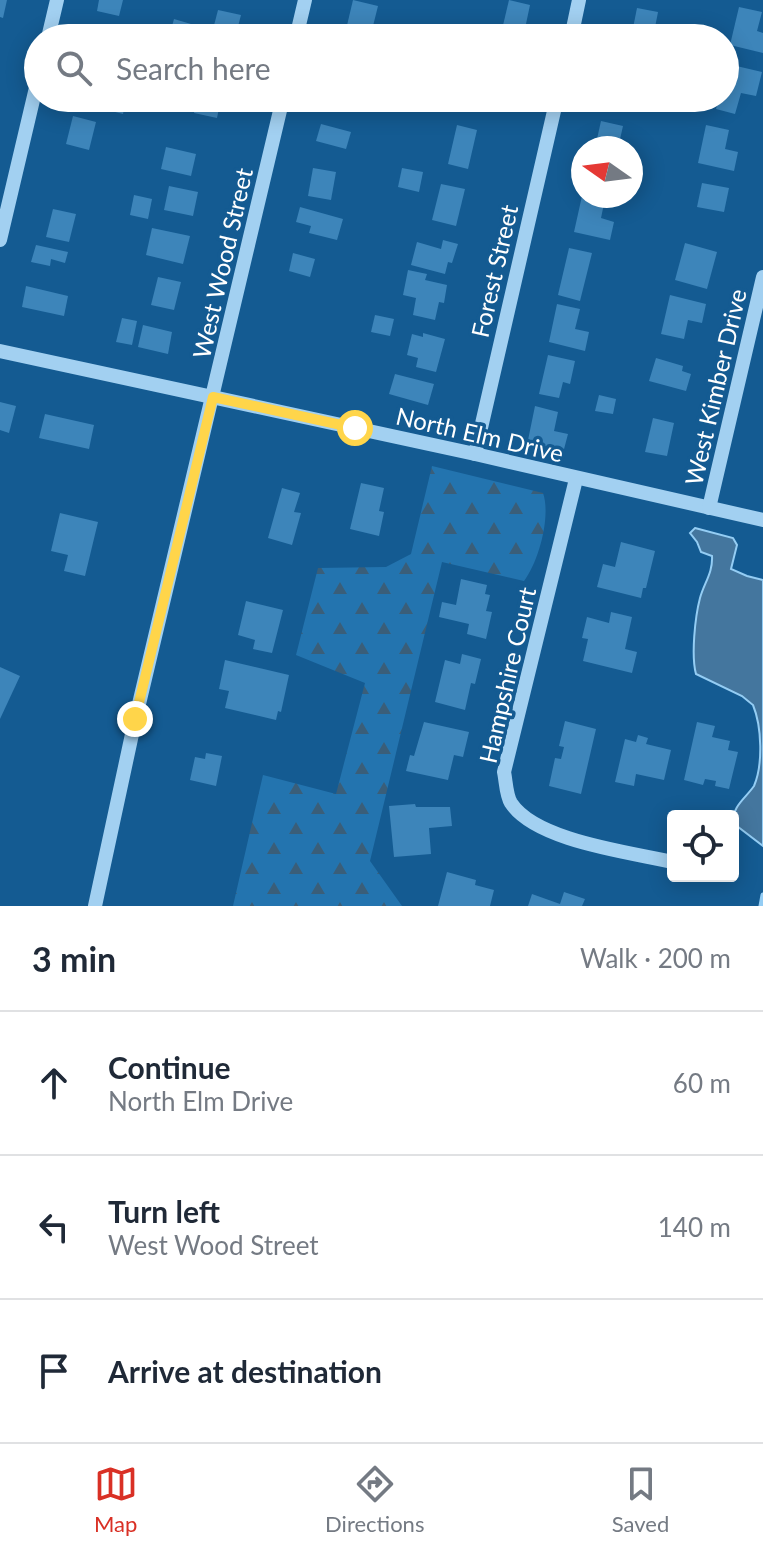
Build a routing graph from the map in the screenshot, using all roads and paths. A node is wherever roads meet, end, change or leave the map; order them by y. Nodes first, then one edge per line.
1 (57, 0) edge
2 (305, 0) edge
3 (579, 0) edge
4 (51, 24) edge
5 (299, 24) edge
6 (574, 24) edge
7 (30, 112) edge
8 (280, 112) edge
9 (554, 112) edge
10 (0, 240) edge
11 (763, 277) edge
12 (0, 351) edge
13 (213, 397) junction
14 (475, 454) junction
15 (576, 479) junction
16 (709, 508) junction
17 (763, 520) edge
18 (667, 861) edge
19 (95, 906) edge

1 - 4 street
2 - 5 street
3 - 6 street
7 - 10 street
8 - 13 street, West Wood Street
9 - 14 street, Forest Street
11 - 16 street, West Kimber Drive
12 - 13 street, North Elm Drive
13 - 14 street, North Elm Drive
13 - 19 street, West Wood Street
14 - 15 street, North Elm Drive
15 - 16 street, North Elm Drive
15 - 18 street, Hampshire Court
16 - 17 street, North Elm Drive

